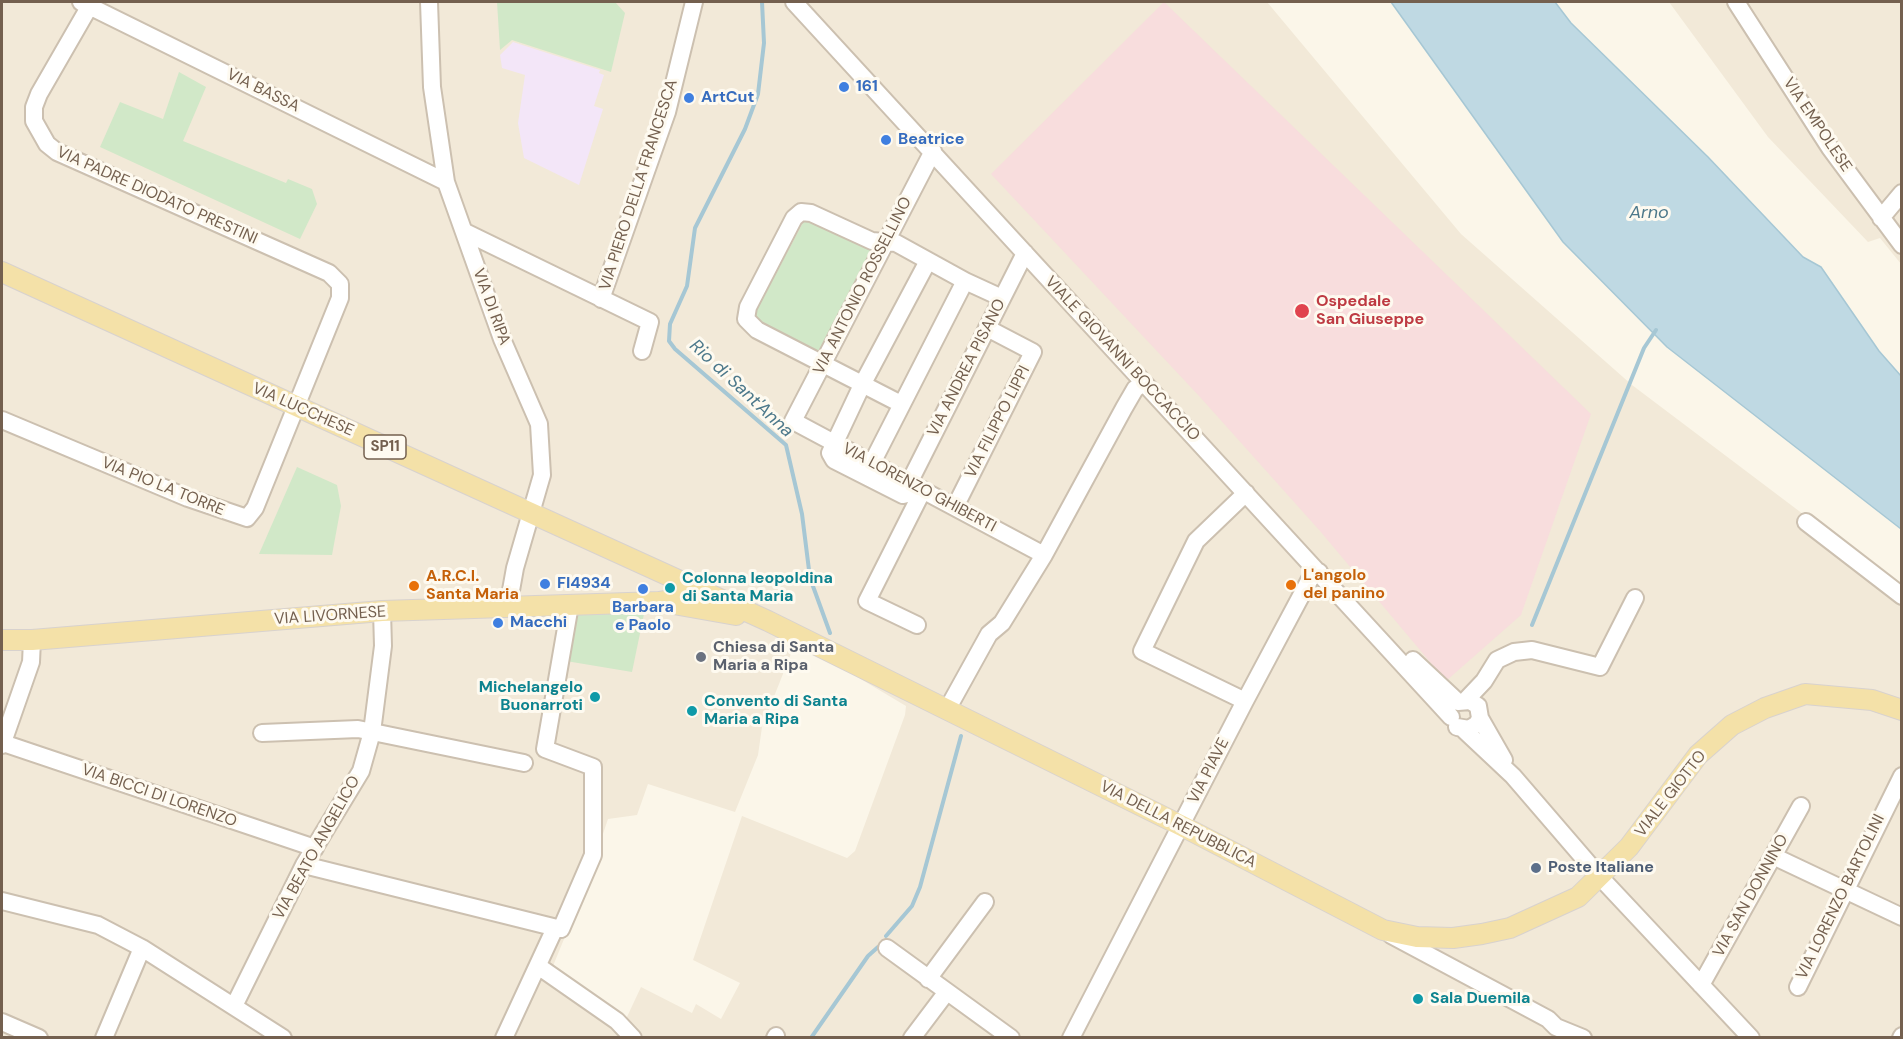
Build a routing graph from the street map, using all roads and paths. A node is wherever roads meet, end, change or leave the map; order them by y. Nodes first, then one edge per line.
1 (429, 2) edge
2 (694, 2) edge
3 (795, 2) edge
4 (1736, 2) edge
5 (87, 3) edge
6 (933, 151) junction
7 (446, 182) junction
8 (1902, 193) edge
9 (1881, 218) junction
10 (465, 232) junction
11 (887, 242) junction
12 (1902, 245) edge
13 (1025, 253) junction
14 (928, 261) junction
15 (2, 272) edge
16 (965, 281) junction
17 (340, 284) joint
18 (1002, 298) junction
19 (601, 299) junction
20 (987, 328) junction
21 (642, 351) dead end
22 (822, 365) junction
23 (1143, 383) junction
24 (862, 385) junction
25 (901, 404) junction
26 (296, 407) junction
27 (2, 420) edge
28 (793, 421) joint
29 (834, 444) junction
30 (872, 463) junction
31 (916, 487) junction
32 (1246, 493) junction
33 (955, 507) junction
34 (532, 512) junction
35 (1806, 522) dead end
36 (1044, 555) junction
37 (1319, 572) junction
38 (672, 578) junction
39 (1902, 596) edge
40 (1635, 598) dead end
41 (659, 602) junction
42 (570, 605) junction
43 (508, 607) junction
44 (382, 611) junction
45 (768, 621) junction
46 (917, 625) dead end
47 (2, 640) edge
48 (32, 640) junction
49 (1245, 701) junction
50 (948, 708) junction
51 (1467, 710) junction
52 (1902, 710) edge
53 (372, 732) junction
54 (262, 733) dead end
55 (2, 744) edge
56 (524, 763) dead end
57 (1513, 776) junction
58 (1902, 776) edge
59 (1801, 806) dead end
60 (1182, 826) junction
61 (315, 848) junction
62 (1773, 856) junction
63 (304, 865) junction
64 (1600, 877) junction
65 (1843, 891) junction
66 (2, 901) edge
67 (985, 902) dead end
68 (1902, 916) edge
69 (558, 928) junction
70 (1383, 930) junction
71 (142, 948) junction
72 (887, 948) dead end
73 (538, 966) junction
74 (928, 979) junction
75 (1701, 985) junction
76 (1798, 987) dead end
77 (946, 993) junction
78 (234, 1006) junction
79 (2, 1022) edge
80 (1557, 1032) edge
81 (39, 1038) edge
82 (104, 1038) edge
83 (283, 1038) edge
84 (504, 1038) edge
85 (633, 1038) edge
86 (912, 1038) edge
87 (1011, 1038) edge
88 (1071, 1038) edge
89 (1583, 1038) edge
90 (1751, 1038) edge

1 - 7 street, VIA DI RIPA
2 - 19 street, VIA PIERO DELLA FRANCESCA
3 - 6 street, VIALE GIOVANNI BOCCACCIO
3 - 51 street, VIALE GIOVANNI BOCCACCIO
4 - 9 street, VIA EMPOLESE
5 - 7 street, VIA BASSA
5 - 17 street, VIA PADRE DIODATO PRESTINI
6 - 11 street, VIA ANTONIO ROSSELLINO
6 - 13 street, VIALE GIOVANNI BOCCACCIO
7 - 10 street, VIA DI RIPA
8 - 9 street
9 - 12 street, VIA EMPOLESE
10 - 19 street
10 - 34 street, VIA DI RIPA
11 - 14 street
11 - 22 street, VIA ANTONIO ROSSELLINO
11 - 22 street
13 - 18 street, VIA ANDREA PISANO
13 - 23 street, VIALE GIOVANNI BOCCACCIO
14 - 16 street
14 - 24 street
15 - 26 main road, VIA LUCCHESE / SP11
16 - 18 street
16 - 25 street
17 - 26 street, VIA PIO LA TORRE
18 - 20 street, VIA ANDREA PISANO
19 - 21 street
20 - 31 street, VIA ANDREA PISANO
20 - 33 street, VIA FILIPPO LIPPI
22 - 24 street
22 - 28 street, VIA ANTONIO ROSSELLINO
23 - 32 street, VIALE GIOVANNI BOCCACCIO
23 - 36 street
24 - 25 street
24 - 29 street
25 - 30 street
26 - 27 street, VIA PIO LA TORRE
26 - 34 main road, VIA LUCCHESE / SP11
28 - 29 street, VIA LORENZO GHIBERTI
29 - 30 street, VIA LORENZO GHIBERTI
29 - 31 street
30 - 31 street, VIA LORENZO GHIBERTI
31 - 33 street, VIA LORENZO GHIBERTI
31 - 46 street, VIA ANDREA PISANO
32 - 37 street, VIALE GIOVANNI BOCCACCIO
32 - 49 street
33 - 36 street, VIA LORENZO GHIBERTI
34 - 38 main road, VIA LUCCHESE / SP11
34 - 43 street, VIA DI RIPA
35 - 39 street
36 - 50 street
37 - 49 street, VIA PIAVE
37 - 51 street, VIALE GIOVANNI BOCCACCIO
38 - 41 main road, VIA LIVORNESE
38 - 45 main road, VIA LUCCHESE / SP11
40 - 51 street
41 - 42 main road, VIA LIVORNESE
41 - 45 main road, VIA LIVORNESE
42 - 43 main road, VIA LIVORNESE
42 - 69 street
43 - 44 main road, VIA LIVORNESE
44 - 48 main road, VIA LIVORNESE
44 - 53 street, VIA BEATO ANGELICO
45 - 50 main road, VIA DELLA REPUBBLICA
47 - 48 main road, VIA LIVORNESE
48 - 55 street
49 - 60 street, VIA PIAVE
50 - 60 main road, VIA DELLA REPUBBLICA
51 - 57 street, VIALE GIOVANNI BOCCACCIO
51 - 57 street, VIALE GIOVANNI BOCCACCIO
52 - 64 main road, VIALE GIOTTO
53 - 54 street
53 - 56 street
53 - 61 street, VIA BEATO ANGELICO
55 - 61 street, VIA BICCI DI LORENZO
57 - 64 street, VIALE GIOVANNI BOCCACCIO
58 - 65 street, VIA LORENZO BARTOLINI
59 - 62 street, VIA SAN DONNINO
60 - 70 main road, VIA DELLA REPUBBLICA
60 - 88 street, VIA PIAVE
61 - 63 street, VIA BEATO ANGELICO
62 - 65 street
62 - 75 street, VIA SAN DONNINO
63 - 69 street
63 - 78 street, VIA BEATO ANGELICO
64 - 70 main road, VIALE GIOTTO
64 - 75 street, VIALE GIOVANNI BOCCACCIO
65 - 68 street
65 - 76 street, VIA LORENZO BARTOLINI
66 - 71 street
67 - 74 street
69 - 73 street
70 - 80 street, VIA DELLA REPUBBLICA
71 - 78 street
71 - 82 street
72 - 74 street
73 - 84 street
73 - 85 street
74 - 77 street
75 - 90 street, VIALE GIOVANNI BOCCACCIO
77 - 86 street
77 - 87 street
78 - 83 street
79 - 81 street
80 - 89 street, VIA DELLA REPUBBLICA

